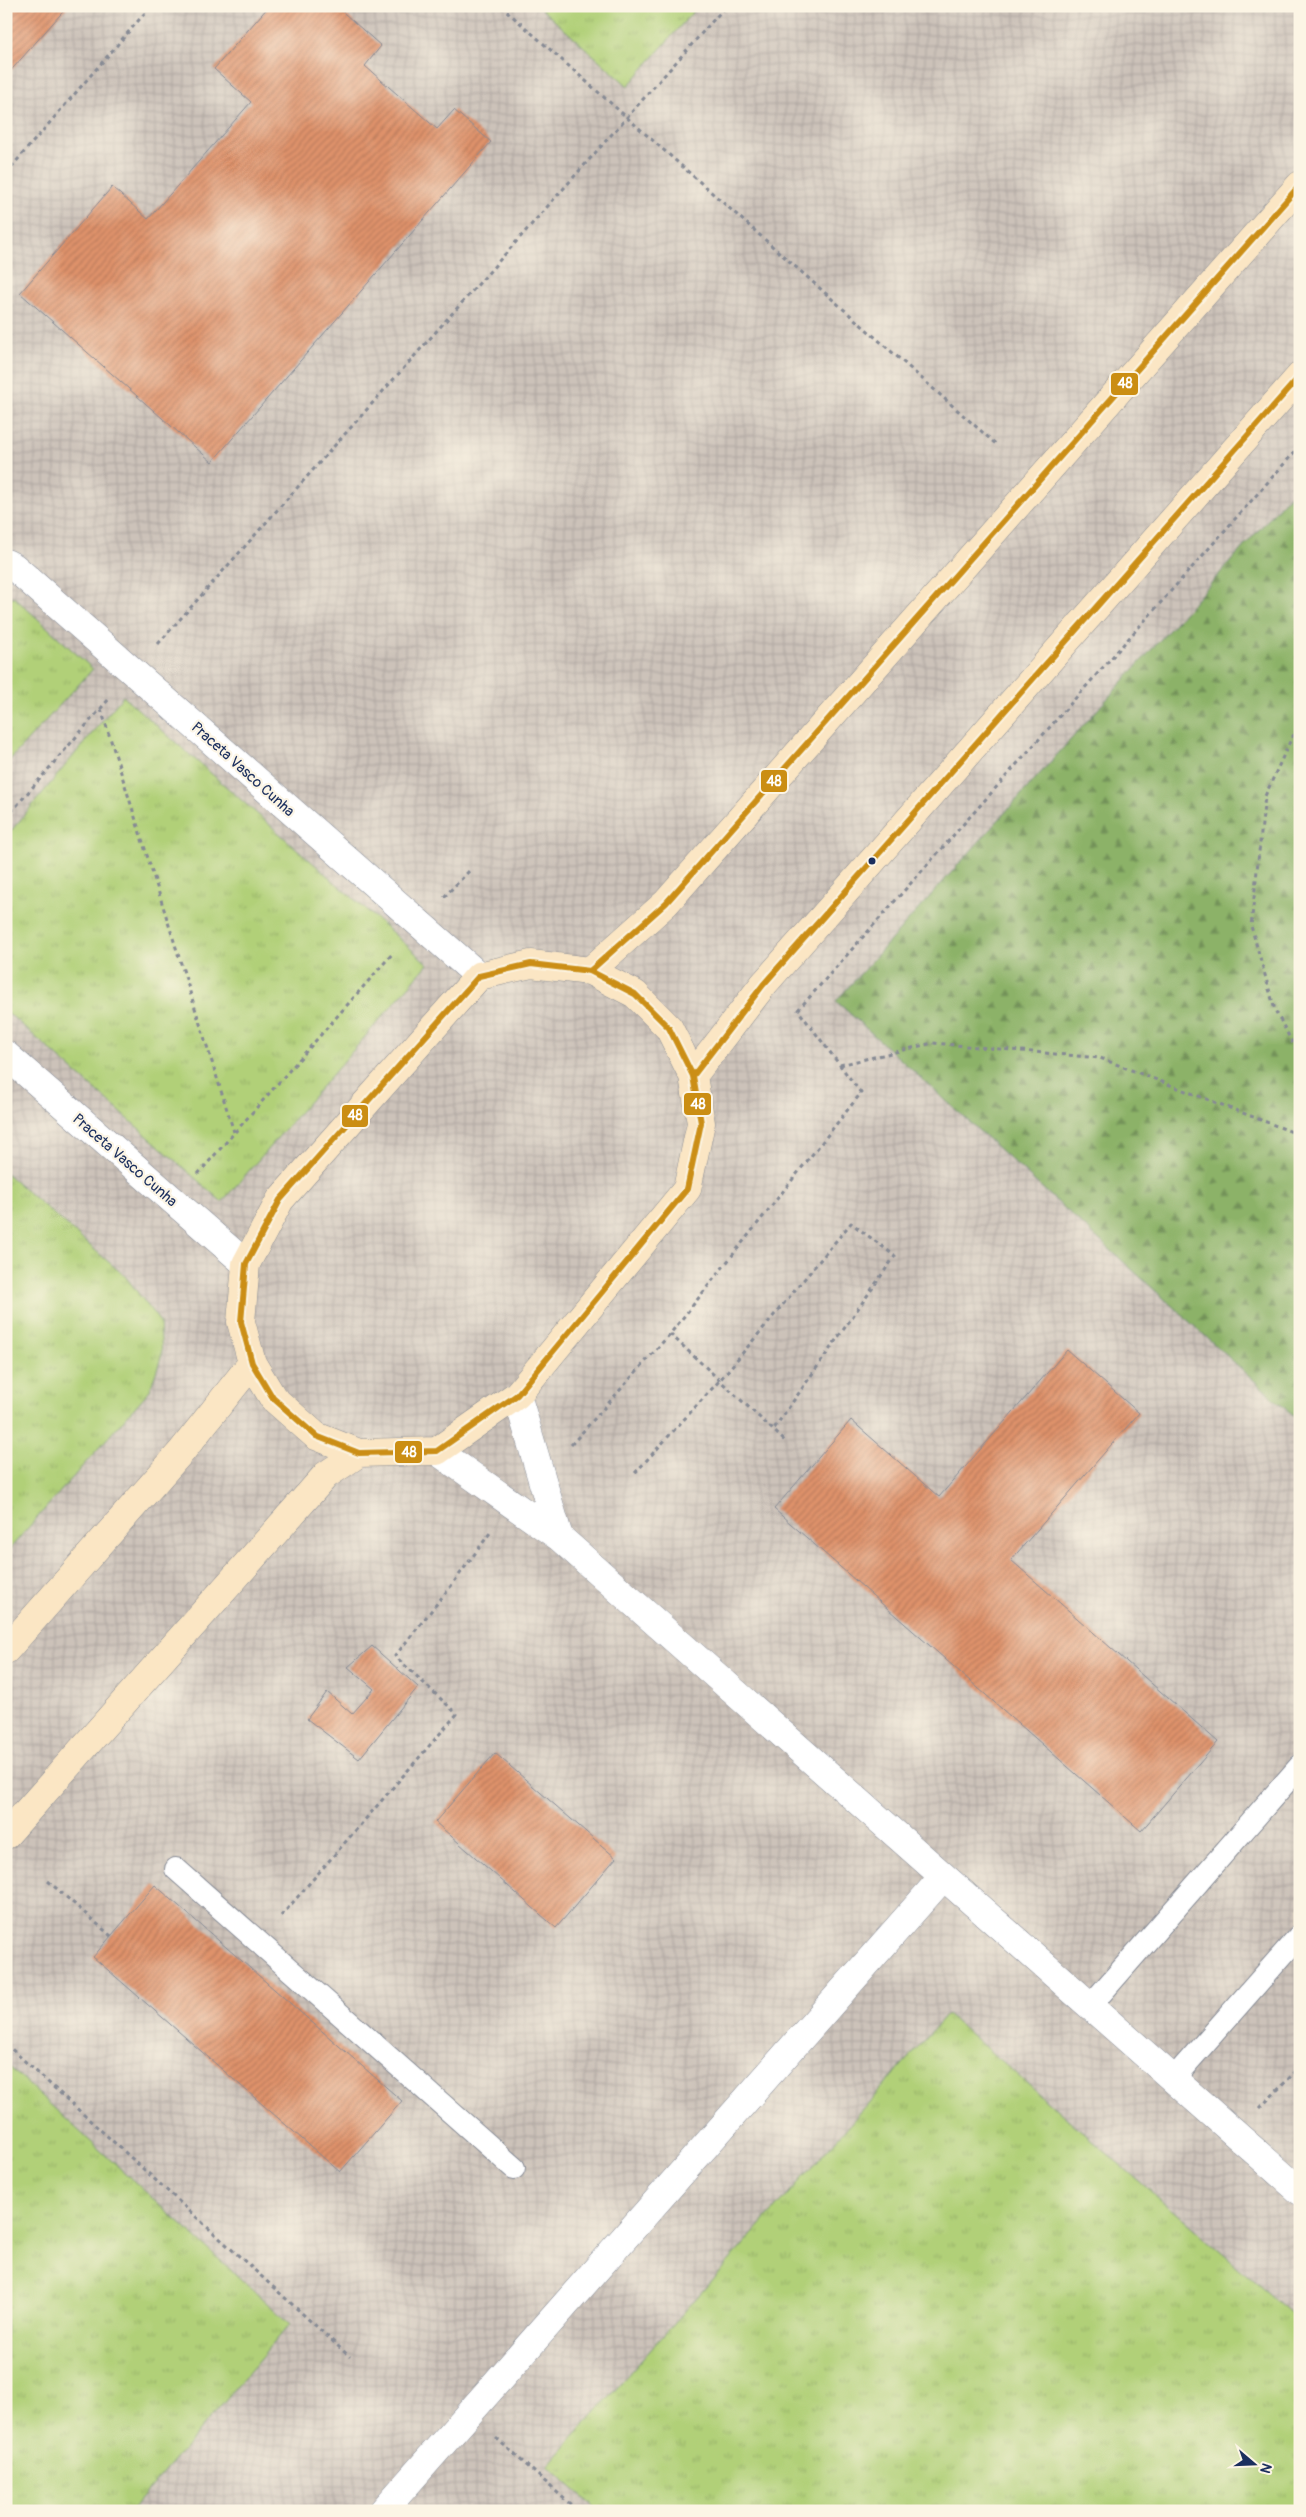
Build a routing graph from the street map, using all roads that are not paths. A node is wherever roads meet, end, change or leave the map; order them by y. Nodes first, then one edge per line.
1 (1300, 185) edge
2 (1300, 376) edge
3 (6, 564) edge
4 (590, 971) junction
5 (479, 976) junction
6 (6, 1055) edge
7 (693, 1076) junction
8 (246, 1264) junction
9 (252, 1363) junction
10 (517, 1395) junction
11 (436, 1451) junction
12 (359, 1453) junction
13 (559, 1537) junction
14 (6, 1650) edge
15 (1300, 1766) edge
16 (6, 1835) edge
17 (176, 1870) dead end
18 (943, 1878) junction
19 (1300, 1935) edge
20 (1090, 2006) junction
21 (1174, 2079) junction
22 (514, 2168) dead end
23 (1300, 2191) edge
24 (383, 2511) edge

1 - 4 street
2 - 7 street
3 - 5 street, Praceta Vasco Cunha
4 - 5 street
4 - 7 street
5 - 8 street
6 - 8 street, Praceta Vasco Cunha
7 - 10 street
8 - 9 street
9 - 12 street
9 - 14 street
10 - 11 street
10 - 13 street
11 - 12 street
11 - 13 street
12 - 16 street
13 - 18 street
15 - 20 lane
17 - 22 lane
18 - 20 street
18 - 24 street
19 - 21 lane
20 - 21 street
21 - 23 street

